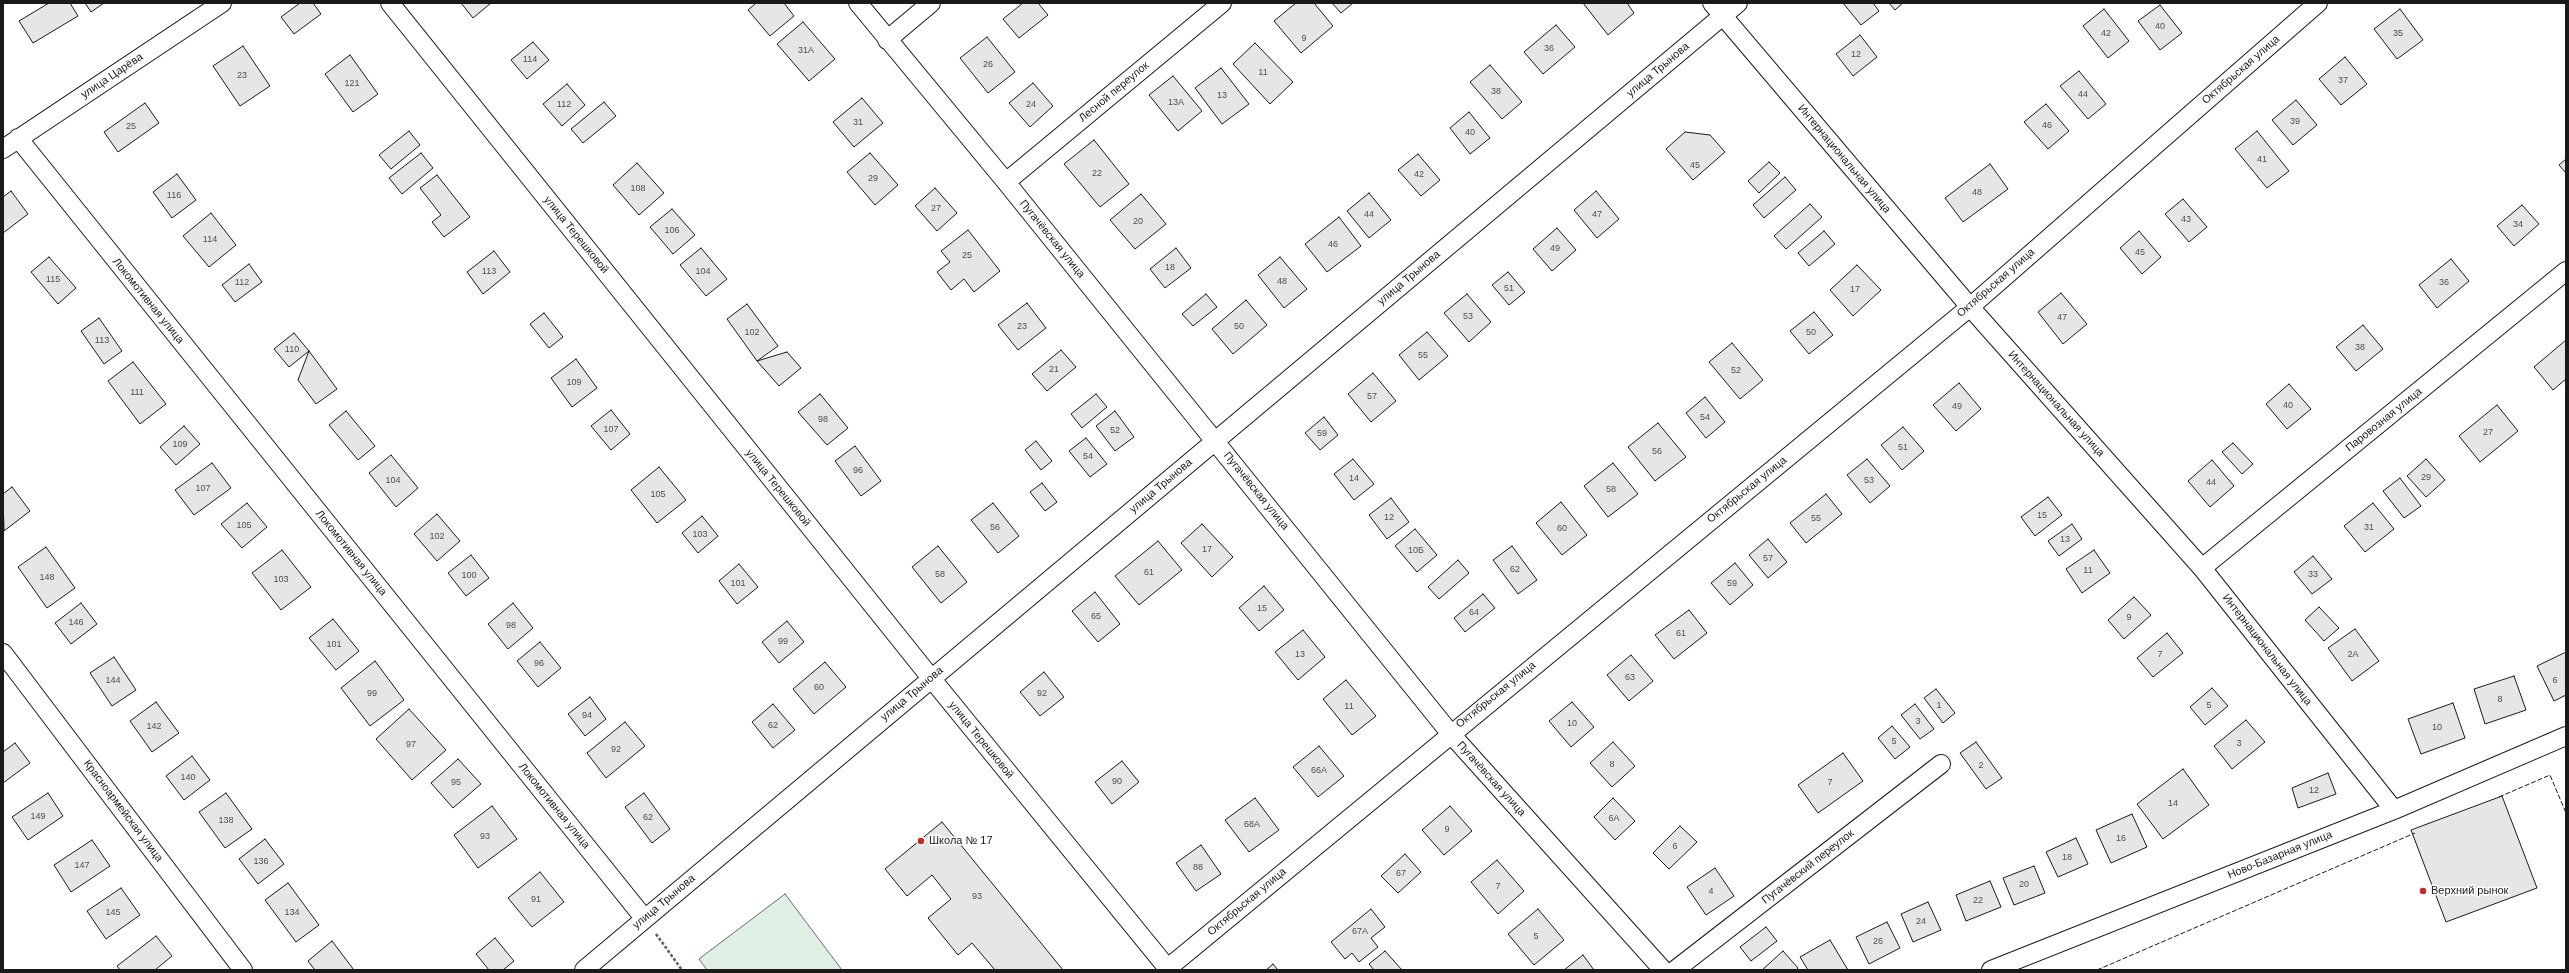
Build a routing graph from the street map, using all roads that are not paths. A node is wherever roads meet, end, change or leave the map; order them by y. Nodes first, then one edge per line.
1 (222, 3) edge
2 (390, 3) edge
3 (858, 3) edge
4 (931, 3) edge
5 (1222, 3) edge
6 (1738, 3) edge
7 (2318, 3) edge
8 (1717, 10) edge
9 (887, 40) junction
10 (18, 138) junction
11 (3, 149) edge
12 (1006, 182) junction
13 (2566, 272) edge
14 (1970, 307) junction
15 (1216, 440) junction
16 (2202, 568) junction
17 (3, 653) edge
18 (931, 678) junction
19 (1450, 733) junction
20 (2566, 736) edge
21 (1941, 764) dead end
22 (2394, 810) junction
23 (644, 918) junction
24 (1169, 969) edge
25 (242, 970) edge
26 (584, 970) edge
27 (1663, 970) edge
28 (1675, 970) edge
29 (1991, 970) edge

1 - 10 street, улица Царёва
2 - 18 street, улица Терешковой
3 - 9 street, Пугачёвская улица
4 - 9 street
5 - 12 street, Лесной переулок
6 - 8 street, улица Трынова
7 - 14 street, Октябрьская улица
8 - 14 street, Интернациональная улица
8 - 15 street, улица Трынова
9 - 12 street, Пугачёвская улица
10 - 11 street, улица Царёва
10 - 23 street, Локомотивная улица
12 - 15 street, Пугачёвская улица
13 - 16 street, Паровозная улица
14 - 16 street, Интернациональная улица
14 - 19 street, Октябрьская улица
15 - 18 street, улица Трынова
15 - 19 street, Пугачёвская улица
16 - 22 street, Интернациональная улица
17 - 25 street, Красноармейская улица
18 - 23 street, улица Трынова
18 - 24 street, улица Терешковой
19 - 24 street, Октябрьская улица
19 - 27 street, Пугачёвская улица
20 - 22 street, Ново-Базарная улица
21 - 28 street, Пугачёвский переулок
22 - 29 street, Ново-Базарная улица
23 - 26 street, улица Трынова

